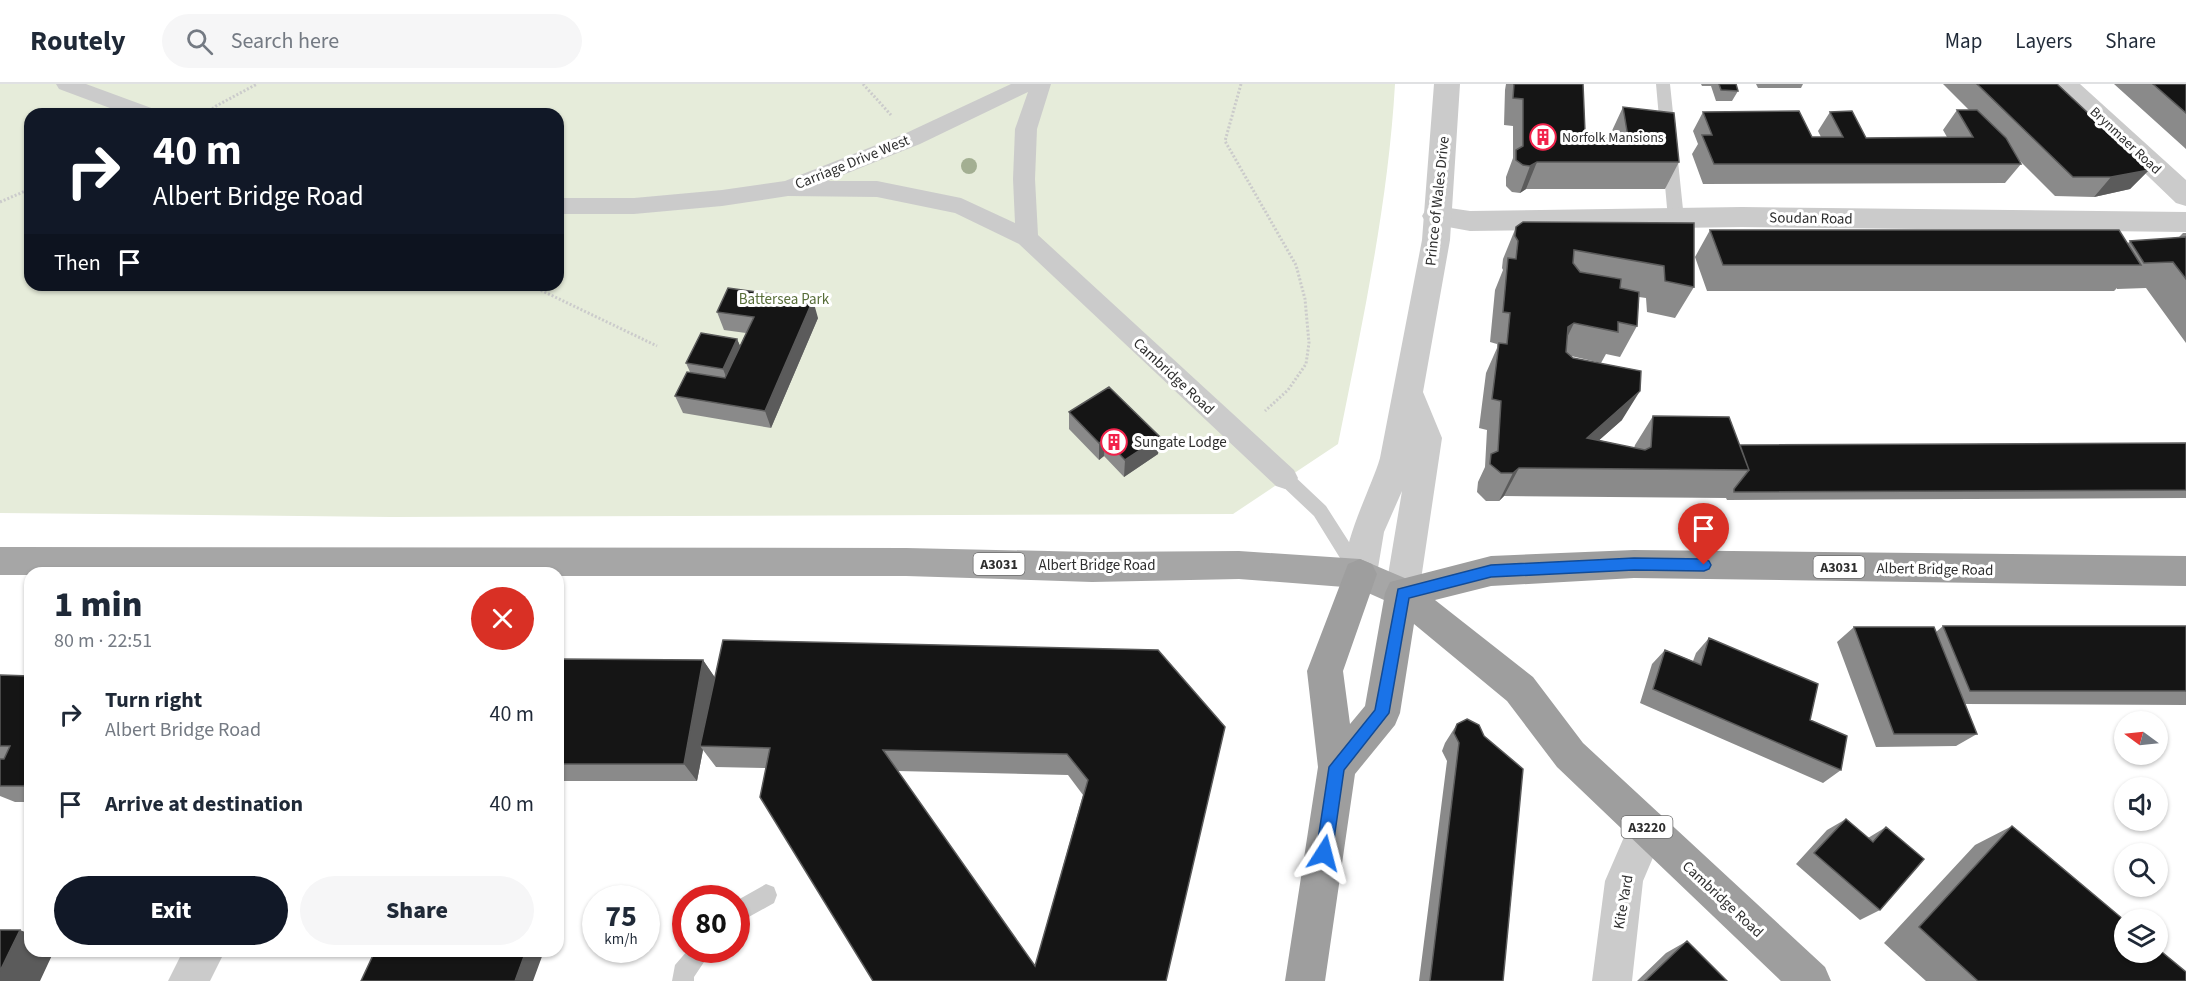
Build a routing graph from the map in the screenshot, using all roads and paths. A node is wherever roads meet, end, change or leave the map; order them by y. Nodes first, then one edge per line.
1 (66, 84) edge
2 (257, 84) edge
3 (1028, 84) edge
4 (1041, 84) edge
5 (1241, 84) edge
6 (1447, 84) edge
7 (1663, 84) edge
8 (2065, 84) edge
9 (131, 108) edge
10 (214, 108) edge
11 (788, 188) junction
12 (24, 192) edge
13 (2186, 196) edge
14 (0, 202) edge
15 (564, 206) edge
16 (1436, 216) junction
17 (1676, 219) junction
18 (2186, 222) edge
19 (1027, 238) junction
20 (542, 291) edge
21 (657, 346) dead end
22 (1407, 389) junction
23 (1234, 432) junction
24 (1285, 478) joint
25 (0, 561) edge
26 (352, 567) edge
27 (2186, 571) edge
28 (1360, 574) junction
29 (1402, 593) junction
30 (1337, 767) junction
31 (1647, 827) junction
32 (766, 895) dead end
33 (750, 905) edge
34 (202, 957) edge
35 (691, 963) edge
36 (188, 981) edge
37 (683, 981) edge
38 (1305, 981) edge
39 (1612, 981) edge
40 (1811, 981) edge

1 - 9 street
2 - 10 path
3 - 11 street, Carriage Drive West
4 - 19 street
5 - 23 path
6 - 16 street, Prince of Wales Drive
7 - 17 lane
8 - 13 street, Brynmaer Road
11 - 15 street, Carriage Drive West
11 - 19 street, Cambridge Road
12 - 14 path
16 - 17 street, Soudan Road
16 - 22 street, Prince of Wales Drive
17 - 18 street, Soudan Road
19 - 23 street, Cambridge Road
20 - 21 path
22 - 28 street, Prince of Wales Drive
22 - 29 street
23 - 24 street, Cambridge Road
24 - 28 lane, Cambridge Road
25 - 26 main road, Albert Bridge Road / A3031
26 - 28 main road, Albert Bridge Road / A3031
27 - 29 highway, Albert Bridge Road / A3031
28 - 29 main road, Albert Bridge Road / A3031
28 - 30 highway
29 - 30 highway
29 - 31 highway, Cambridge Road / A3220
30 - 38 highway
31 - 39 street, Kite Yard
31 - 40 highway, Cambridge Road / A3220
32 - 33 lane
34 - 36 street
35 - 37 lane

